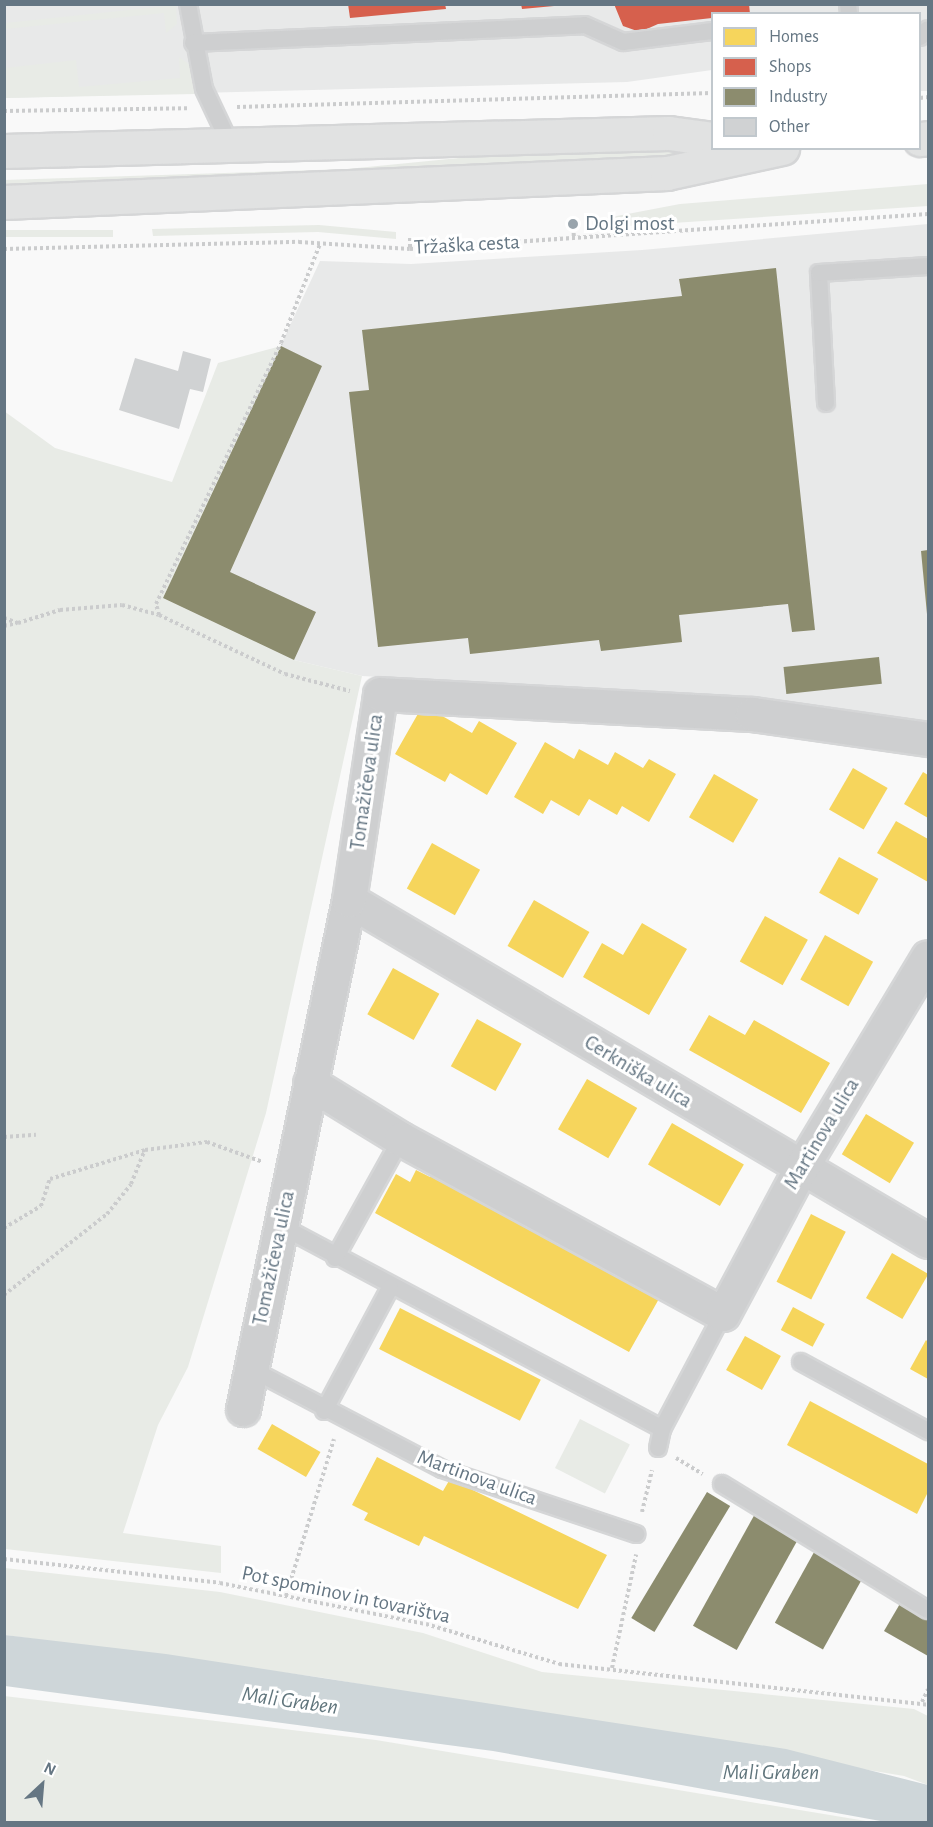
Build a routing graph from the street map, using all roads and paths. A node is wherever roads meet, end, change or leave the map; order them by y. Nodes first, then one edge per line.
1 (188, 4) edge
2 (711, 31) edge
3 (193, 43) junction
4 (711, 93) edge
5 (200, 107) dead end
6 (227, 107) dead end
7 (4, 111) edge
8 (711, 120) edge
9 (669, 133) junction
10 (711, 139) edge
11 (231, 146) junction
12 (773, 150) edge
13 (6, 151) edge
14 (4, 202) edge
15 (928, 214) edge
16 (573, 221) dead end
17 (410, 238) dead end
18 (574, 239) junction
19 (320, 244) junction
20 (4, 249) edge
21 (410, 249) junction
22 (928, 266) edge
23 (826, 403) dead end
24 (159, 615) junction
25 (4, 618) edge
26 (18, 623) junction
27 (4, 626) edge
28 (380, 694) junction
29 (928, 739) edge
30 (349, 900) junction
31 (928, 957) edge
32 (310, 1083) junction
33 (36, 1135) dead end
34 (4, 1137) edge
35 (401, 1139) junction
36 (145, 1150) junction
37 (801, 1168) junction
38 (292, 1172) junction
39 (281, 1226) junction
40 (4, 1228) edge
41 (928, 1241) edge
42 (335, 1258) junction
43 (390, 1288) junction
44 (4, 1295) edge
45 (723, 1314) junction
46 (801, 1362) dead end
47 (251, 1369) junction
48 (243, 1409) dead end
49 (324, 1411) junction
50 (341, 1419) junction
51 (662, 1429) junction
52 (928, 1431) edge
53 (658, 1448) joint
54 (722, 1484) joint
55 (636, 1534) dead end
56 (4, 1559) edge
57 (286, 1596) junction
58 (928, 1610) edge
59 (928, 1689) edge
60 (922, 1702) junction
61 (928, 1705) edge

1 - 3 lane
2 - 3 lane
3 - 11 lane
4 - 6 path
5 - 7 path
8 - 9 lane
9 - 10 main road
9 - 11 main road
11 - 13 main road
12 - 14 main road
15 - 18 path, Tržaška cesta
16 - 18 path
17 - 21 path
18 - 21 path, Tržaška cesta
19 - 20 path, Tržaška cesta
19 - 21 path, Tržaška cesta
19 - 24 path
22 - 23 lane
24 - 26 path
24 - 28 path
25 - 26 path
26 - 27 path
28 - 29 street, Tomažičeva ulica
28 - 30 street, Tomažičeva ulica
30 - 32 street, Tomažičeva ulica
30 - 37 street, Cerkniška ulica
31 - 37 street, Martinova ulica
32 - 35 street
32 - 38 street, Tomažičeva ulica
33 - 34 path
35 - 42 lane
35 - 45 street
36 - 38 path
36 - 40 path
36 - 44 path
37 - 41 street, Cerkniška ulica
37 - 45 street, Martinova ulica
38 - 39 street, Tomažičeva ulica
39 - 42 lane
39 - 47 street, Tomažičeva ulica
42 - 43 lane
43 - 49 lane
43 - 51 lane
45 - 51 lane, Martinova ulica
46 - 52 lane
47 - 48 street, Tomažičeva ulica
47 - 49 lane, Martinova ulica
49 - 50 lane, Martinova ulica
50 - 55 lane, Martinova ulica
50 - 57 path
51 - 53 lane, Martinova ulica
53 - 54 path
54 - 58 lane
56 - 57 path, Pot spominov in tovarištva
57 - 60 path, Pot spominov in tovarištva
59 - 60 path
60 - 61 path, Pot spominov in tovarištva

